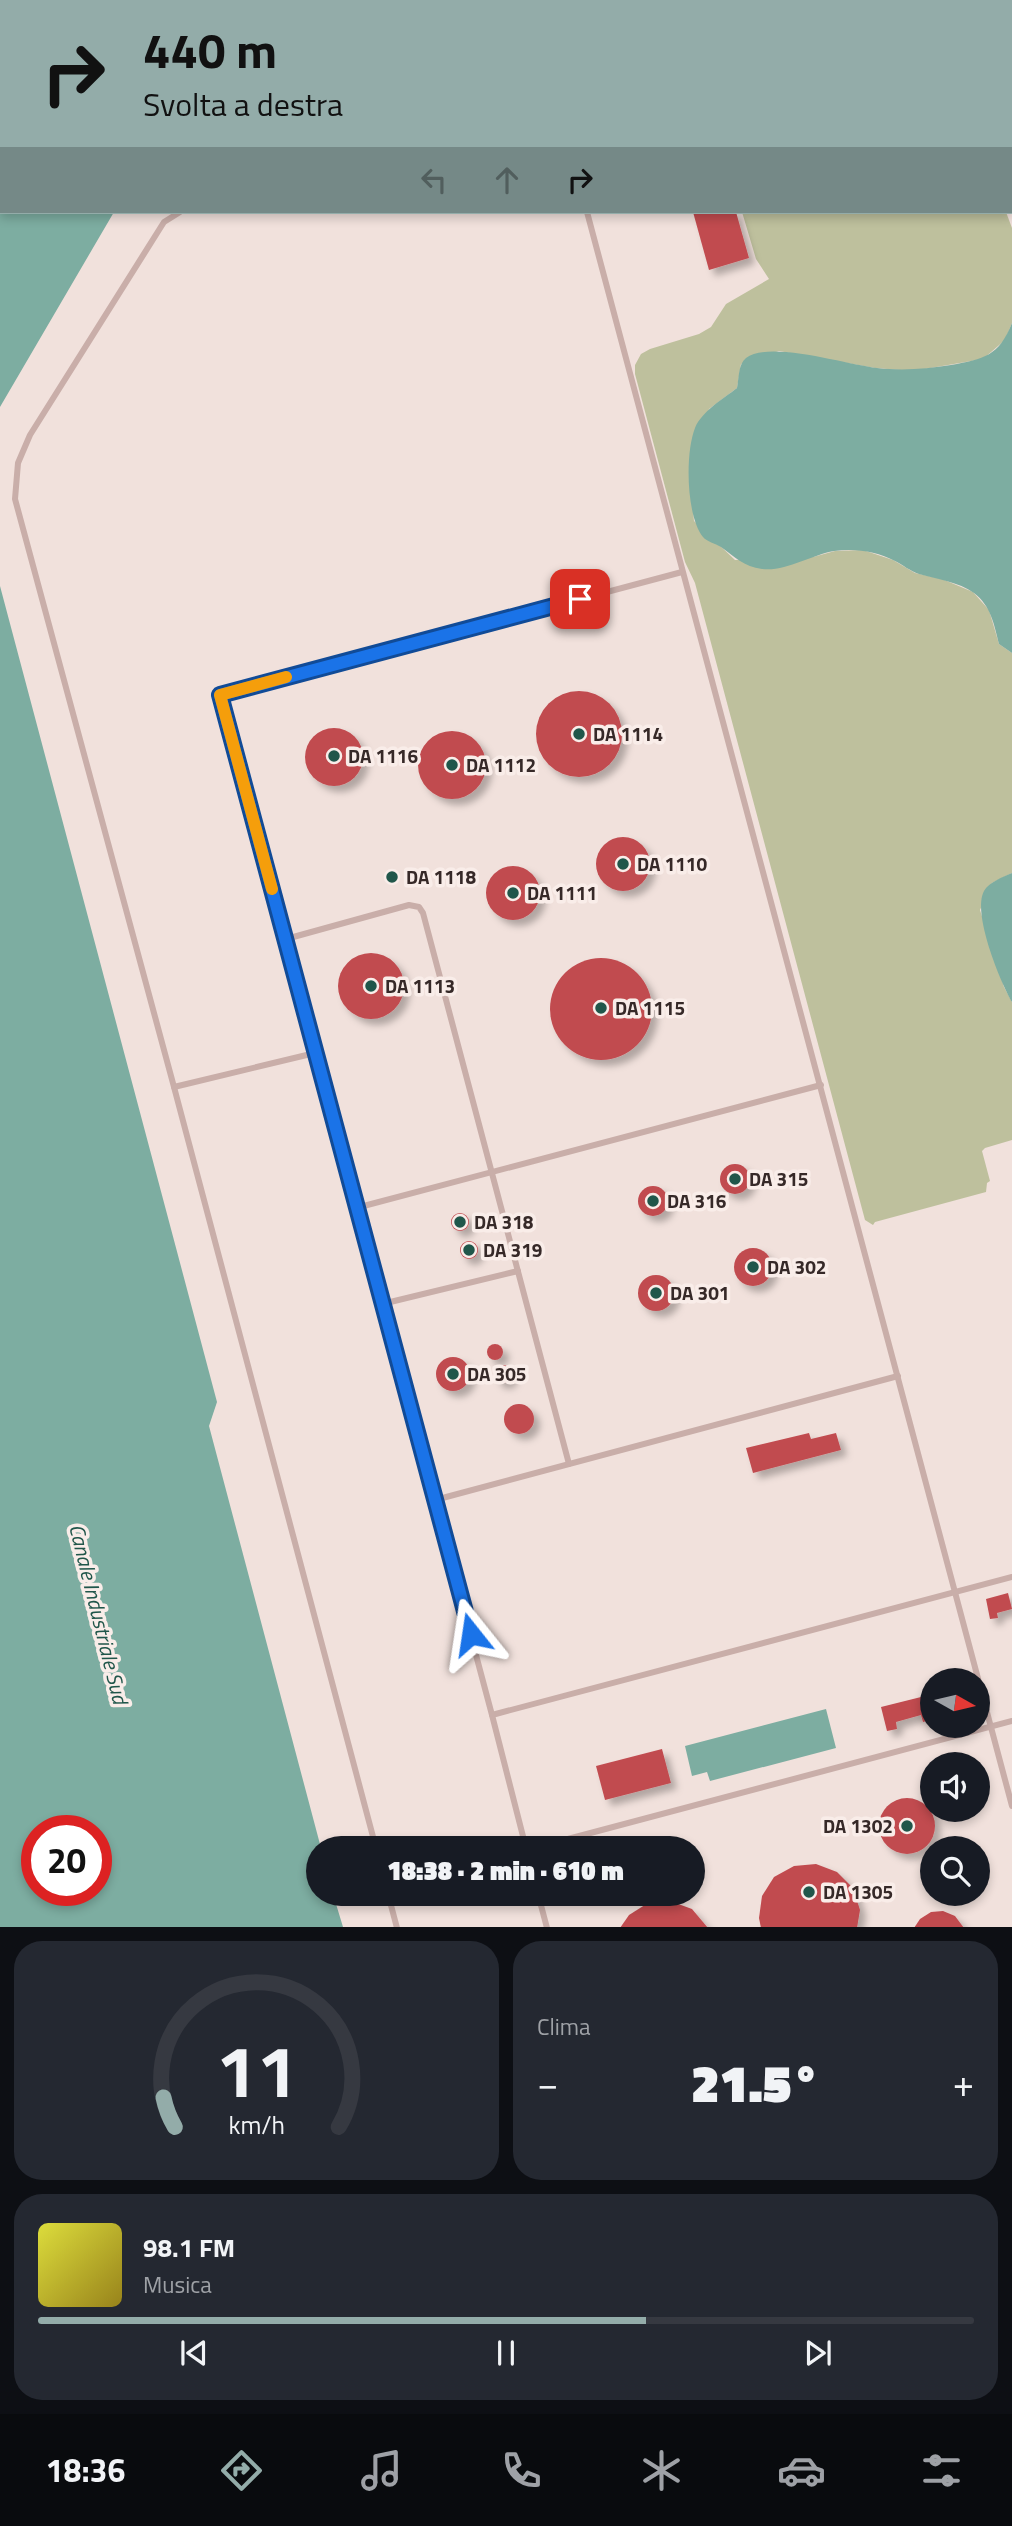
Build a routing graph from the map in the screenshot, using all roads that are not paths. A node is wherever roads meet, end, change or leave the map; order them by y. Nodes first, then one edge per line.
1 (177, 214) edge
2 (588, 214) edge
3 (682, 572) junction
4 (286, 939) junction
5 (315, 1053) junction
6 (821, 1085) junction
7 (174, 1087) junction
8 (492, 1173) junction
9 (356, 1208) junction
10 (518, 1270) junction
11 (382, 1304) junction
12 (898, 1376) junction
13 (569, 1464) junction
14 (435, 1500) junction
15 (1012, 1577) edge
16 (955, 1592) junction
17 (492, 1715) junction
18 (1012, 1721) edge
19 (991, 1727) junction
20 (1012, 1806) edge
21 (373, 1836) edge
22 (523, 1836) edge
23 (579, 1836) edge
24 (391, 1906) edge
25 (541, 1906) edge
26 (397, 1927) edge
27 (547, 1927) edge

1 - 7 lane
2 - 3 lane
3 - 4 lane
3 - 6 lane
4 - 5 lane
4 - 8 lane
5 - 7 lane
5 - 9 lane
6 - 8 lane
6 - 12 lane
7 - 21 lane
8 - 9 lane
8 - 10 lane
9 - 11 lane
10 - 11 lane
10 - 13 lane
11 - 14 lane
12 - 13 lane
12 - 16 lane
13 - 14 lane
14 - 17 lane
15 - 16 lane
16 - 17 lane
16 - 19 lane
17 - 22 lane
18 - 19 lane
19 - 20 lane
19 - 23 lane
24 - 26 lane
25 - 27 lane

